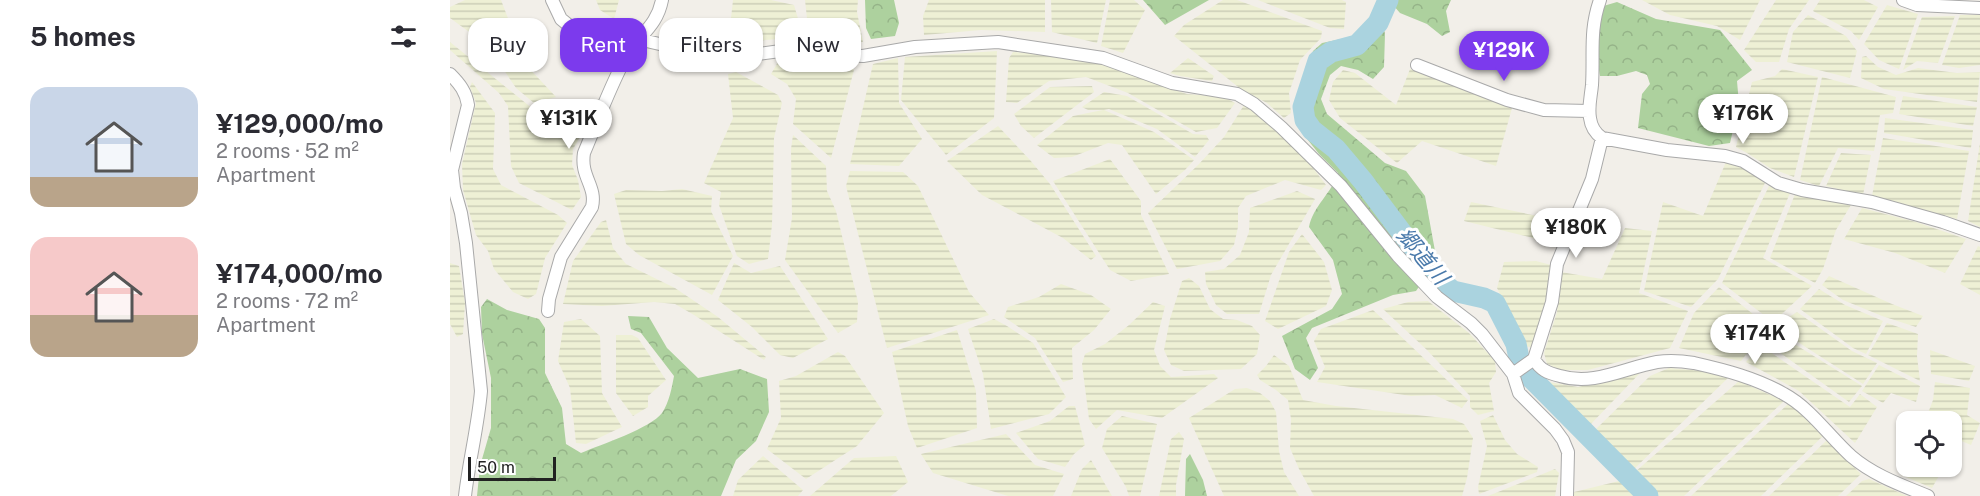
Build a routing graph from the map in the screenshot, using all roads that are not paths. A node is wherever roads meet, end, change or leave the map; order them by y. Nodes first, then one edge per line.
1 (552, 0) edge
2 (662, 0) edge
3 (1600, 0) edge
4 (1903, 0) edge
5 (1980, 8) edge
6 (561, 18) edge
7 (647, 30) edge
8 (647, 41) edge
9 (1417, 65) dead end
10 (619, 72) edge
11 (450, 74) edge
12 (1589, 111) junction
13 (1602, 138) junction
14 (1980, 235) edge
15 (548, 311) dead end
16 (1532, 361) junction
17 (1515, 372) junction
18 (465, 496) edge
19 (1567, 496) edge
20 (1928, 496) edge

1 - 6 street
2 - 7 street
3 - 12 street
4 - 5 street
8 - 17 street
9 - 12 street
10 - 15 street
11 - 18 street
12 - 13 street
13 - 14 street
13 - 16 street
16 - 17 street
16 - 20 street
17 - 19 street

